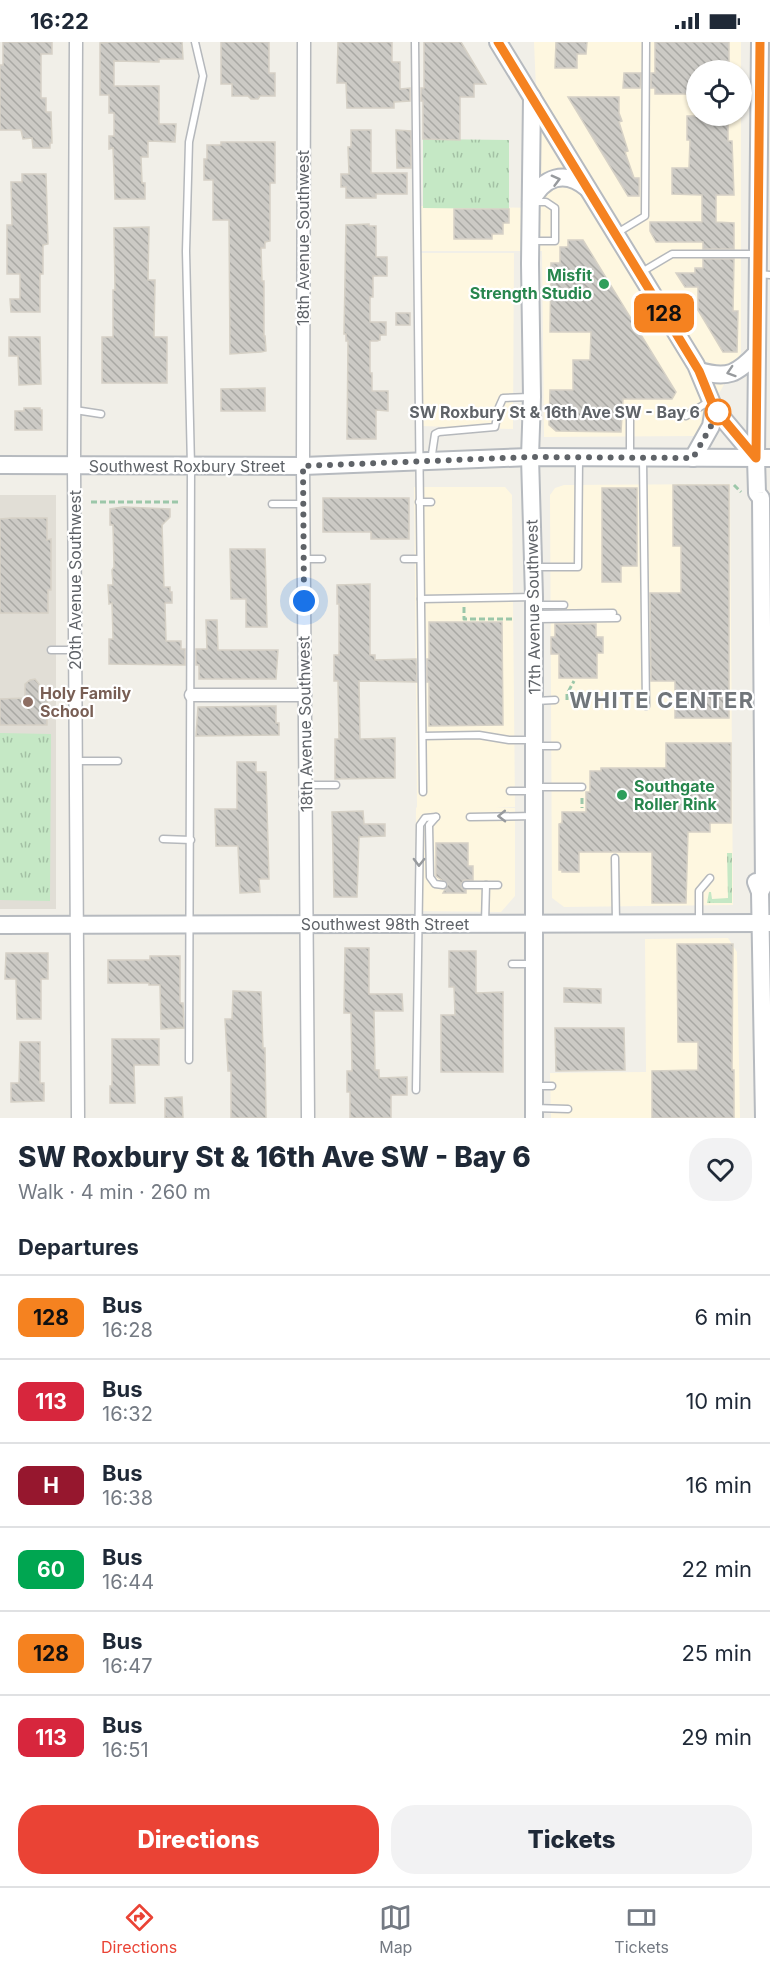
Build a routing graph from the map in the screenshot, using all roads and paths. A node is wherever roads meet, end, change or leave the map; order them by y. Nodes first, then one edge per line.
1 (76, 42) edge
2 (195, 42) edge
3 (304, 42) edge
4 (415, 42) edge
5 (498, 42) edge
6 (646, 42) edge
7 (760, 42) edge
8 (532, 97) junction
9 (587, 188) junction
10 (531, 202) junction
11 (615, 234) junction
12 (530, 241) junction
13 (758, 254) junction
14 (639, 274) junction
15 (764, 274) edge
16 (758, 353) junction
17 (699, 371) junction
18 (532, 397) junction
19 (713, 404) junction
20 (75, 410) junction
21 (101, 414) dead end
22 (630, 414) dead end
23 (686, 416) dead end
24 (530, 457) junction
25 (579, 458) junction
26 (693, 458) junction
27 (763, 458) edge
28 (637, 459) junction
29 (425, 462) junction
30 (0, 465) edge
31 (74, 466) junction
32 (191, 466) junction
33 (303, 466) junction
34 (734, 485) dead end
35 (751, 494) junction
36 (91, 502) dead end
37 (180, 502) dead end
38 (419, 502) junction
39 (431, 502) dead end
40 (272, 504) dead end
41 (303, 504) junction
42 (191, 526) junction
43 (199, 526) dead end
44 (304, 559) junction
45 (322, 559) dead end
46 (404, 559) dead end
47 (420, 559) junction
48 (534, 567) junction
49 (420, 599) junction
50 (564, 605) dead end
51 (534, 609) junction
52 (615, 615) dead end
53 (464, 619) dead end
54 (512, 619) dead end
55 (51, 650) dead end
56 (75, 650) junction
57 (574, 681) dead end
58 (190, 695) junction
59 (305, 695) junction
60 (555, 700) dead end
61 (567, 700) dead end
62 (534, 701) junction
63 (646, 706) dead end
64 (423, 736) junction
65 (534, 743) junction
66 (557, 747) dead end
67 (76, 761) junction
68 (118, 761) dead end
69 (306, 784) junction
70 (336, 784) dead end
71 (582, 787) dead end
72 (534, 789) junction
73 (510, 791) dead end
74 (423, 792) dead end
75 (582, 796) dead end
76 (582, 808) dead end
77 (535, 816) junction
78 (470, 817) dead end
79 (163, 839) dead end
80 (190, 840) junction
81 (615, 858) dead end
82 (710, 878) dead end
83 (443, 885) dead end
84 (466, 885) dead end
85 (486, 885) junction
86 (498, 885) dead end
87 (616, 923) junction
88 (699, 923) junction
89 (765, 923) edge
90 (308, 924) junction
91 (418, 924) junction
92 (485, 924) junction
93 (535, 924) junction
94 (0, 925) edge
95 (77, 925) junction
96 (190, 925) junction
97 (512, 964) dead end
98 (535, 964) junction
99 (766, 991) edge
100 (767, 1051) edge
101 (189, 1060) dead end
102 (534, 1086) junction
103 (552, 1086) dead end
104 (416, 1090) dead end
105 (568, 1108) dead end
106 (534, 1113) edge
107 (78, 1118) edge
108 (308, 1118) edge
109 (764, 1118) edge

1 - 20 street, 20th Avenue Southwest
2 - 32 lane
3 - 33 street, 18th Avenue Southwest
4 - 29 lane
5 - 8 main road
6 - 11 lane
7 - 13 main road
8 - 9 main road
8 - 10 main road, 17th Avenue Southwest
10 -> 9 main road
9 - 11 main road
10 - 12 main road, 17th Avenue Southwest
10 - 12 lane
11 - 14 main road
12 - 18 main road, 17th Avenue Southwest
13 - 14 lane
13 - 15 main road
14 - 17 main road
15 - 16 main road
16 -> 17 main road
16 - 27 main road
17 - 19 main road
18 - 24 main road, 17th Avenue Southwest
18 - 29 lane
19 - 23 lane
19 - 26 main road
19 - 27 main road
20 - 21 lane
20 - 31 street, 20th Avenue Southwest
22 - 28 lane
24 - 25 main road, Southwest Roxbury Street
24 - 29 main road, Southwest Roxbury Street
24 - 48 main road, 17th Avenue Southwest
25 - 28 main road, Southwest Roxbury Street
25 - 48 lane
26 - 27 main road, Southwest Roxbury Street
26 - 28 main road, Southwest Roxbury Street
27 - 35 main road
28 - 63 lane
29 - 33 main road, Southwest Roxbury Street
29 - 38 lane
30 - 31 main road, Southwest Roxbury Street
31 - 32 main road, Southwest Roxbury Street
31 - 56 street, 20th Avenue Southwest
32 - 33 main road, Southwest Roxbury Street
32 - 42 lane
33 - 41 street, 18th Avenue Southwest
34 - 35 path
35 - 89 main road
36 - 37 path
38 - 39 lane
38 - 47 lane
40 - 41 lane
41 - 44 street, 18th Avenue Southwest
42 - 43 lane
42 - 58 lane
44 - 45 lane
44 - 59 street, 18th Avenue Southwest
46 - 47 lane
47 - 49 lane
48 - 51 main road, 17th Avenue Southwest
49 - 51 lane
49 - 64 lane
50 - 51 lane
51 - 52 lane
51 - 62 main road, 17th Avenue Southwest
53 - 54 path
55 - 56 lane
56 - 67 street, 20th Avenue Southwest
57 - 61 path
58 - 59 street
58 - 80 lane
59 - 69 street, 18th Avenue Southwest
60 - 62 lane
62 - 65 main road, 17th Avenue Southwest
64 - 65 lane
64 - 74 lane
65 - 66 lane
65 - 72 main road, 17th Avenue Southwest
67 - 68 lane
67 - 95 street, 20th Avenue Southwest
69 - 70 lane
69 - 90 street, 18th Avenue Southwest
71 - 72 lane
72 - 73 lane
72 - 77 main road, 17th Avenue Southwest
75 - 76 path
77 -> 78 lane
77 - 93 main road, 17th Avenue Southwest
79 - 80 lane
80 - 96 lane
81 - 87 lane
82 - 88 lane
83 -> 91 lane
84 - 85 lane
85 - 86 lane
85 - 92 lane
87 - 88 main road, Southwest 98th Street
87 - 93 main road, Southwest 98th Street
88 - 89 main road, Southwest 98th Street
89 - 99 main road
90 - 91 main road, Southwest 98th Street
90 - 96 main road, Southwest 98th Street
90 - 108 street, 18th Avenue Southwest
91 - 92 main road, Southwest 98th Street
91 - 104 lane
92 - 93 main road, Southwest 98th Street
93 - 98 main road, 17th Avenue Southwest
94 - 95 main road, Southwest 98th Street
95 - 96 main road, Southwest 98th Street
95 - 107 street, 20th Avenue Southwest
96 - 101 lane
97 - 98 lane
98 - 102 main road, 17th Avenue Southwest
99 - 100 main road
100 - 109 main road
102 - 103 lane
102 - 106 main road, 17th Avenue Southwest
105 - 106 lane

